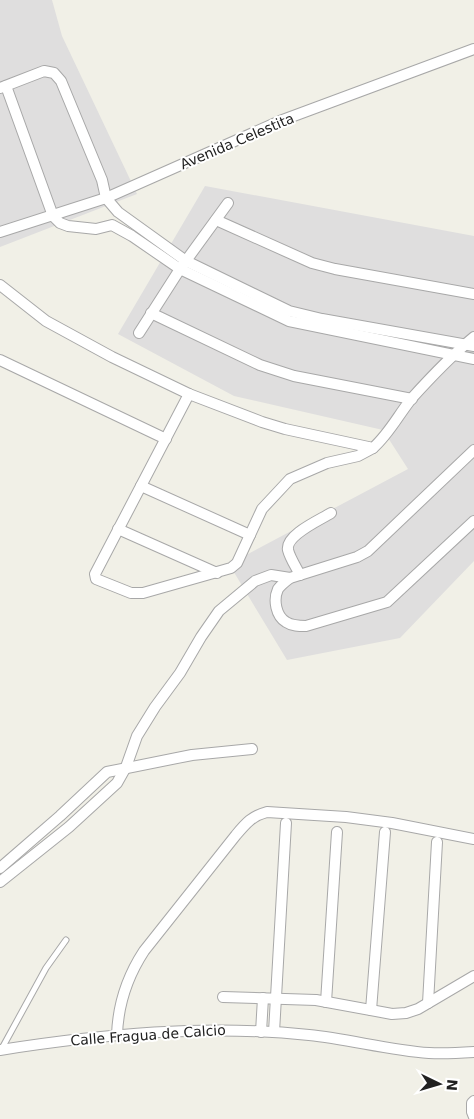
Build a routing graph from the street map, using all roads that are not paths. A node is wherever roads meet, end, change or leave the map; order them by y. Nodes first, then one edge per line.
1 (474, 49) edge
2 (3, 87) edge
3 (106, 198) junction
4 (228, 203) dead end
5 (118, 212) junction
6 (53, 216) junction
7 (216, 220) junction
8 (112, 226) junction
9 (0, 232) edge
10 (183, 265) junction
11 (0, 286) edge
12 (474, 294) edge
13 (151, 312) junction
14 (139, 333) dead end
15 (474, 337) edge
16 (470, 345) edge
17 (453, 355) junction
18 (474, 359) edge
19 (0, 360) edge
20 (189, 394) junction
21 (412, 399) junction
22 (166, 439) junction
23 (373, 448) junction
24 (474, 450) edge
25 (141, 486) junction
26 (331, 513) dead end
27 (474, 521) edge
28 (118, 529) junction
29 (250, 535) junction
30 (217, 573) junction
31 (295, 576) junction
32 (252, 749) dead end
33 (126, 767) junction
34 (286, 823) dead end
35 (337, 832) dead end
36 (385, 832) dead end
37 (474, 839) edge
38 (438, 842) dead end
39 (0, 868) edge
40 (0, 882) edge
41 (66, 940) dead end
42 (474, 976) edge
43 (222, 997) dead end
44 (263, 998) junction
45 (275, 999) junction
46 (326, 1002) junction
47 (428, 1003) junction
48 (371, 1010) junction
49 (261, 1032) junction
50 (274, 1032) junction
51 (117, 1035) junction
52 (0, 1050) edge
53 (474, 1052) edge
54 (474, 1101) edge
55 (474, 1117) edge

1 - 3 street, Avenida Celestita
2 - 3 street
2 - 6 street
3 - 5 street
3 - 6 street, Avenida Celestita
4 - 7 street
5 - 8 street
5 - 10 street
6 - 8 street
6 - 9 street, Avenida Celestita
7 - 10 street
7 - 12 street
8 - 10 street
10 - 13 street
10 - 16 street
10 - 17 street
11 - 20 street
13 - 14 street
13 - 21 street
15 - 16 street
16 - 17 street
17 - 18 street
17 - 21 street
19 - 22 street
20 - 22 street
20 - 23 street
21 - 23 street
22 - 25 street
23 - 29 street
24 - 31 street
25 - 28 street
25 - 29 street
26 - 31 street
27 - 31 street
28 - 30 street
28 - 30 street
29 - 30 street
31 - 33 street
32 - 33 street
33 - 39 street
33 - 40 street
34 - 45 street
35 - 46 street
36 - 48 street
37 - 51 street
38 - 47 street
41 - 52 lane
42 - 47 street
43 - 44 street
44 - 45 street
44 - 49 street
45 - 46 street
45 - 50 street
46 - 48 street
47 - 48 street
49 - 50 street, Calle Fragua de Calcio
49 - 51 street, Calle Fragua de Calcio
50 - 53 street, Calle Fragua de Calcio
51 - 52 street, Calle Fragua de Calcio
54 - 55 street

